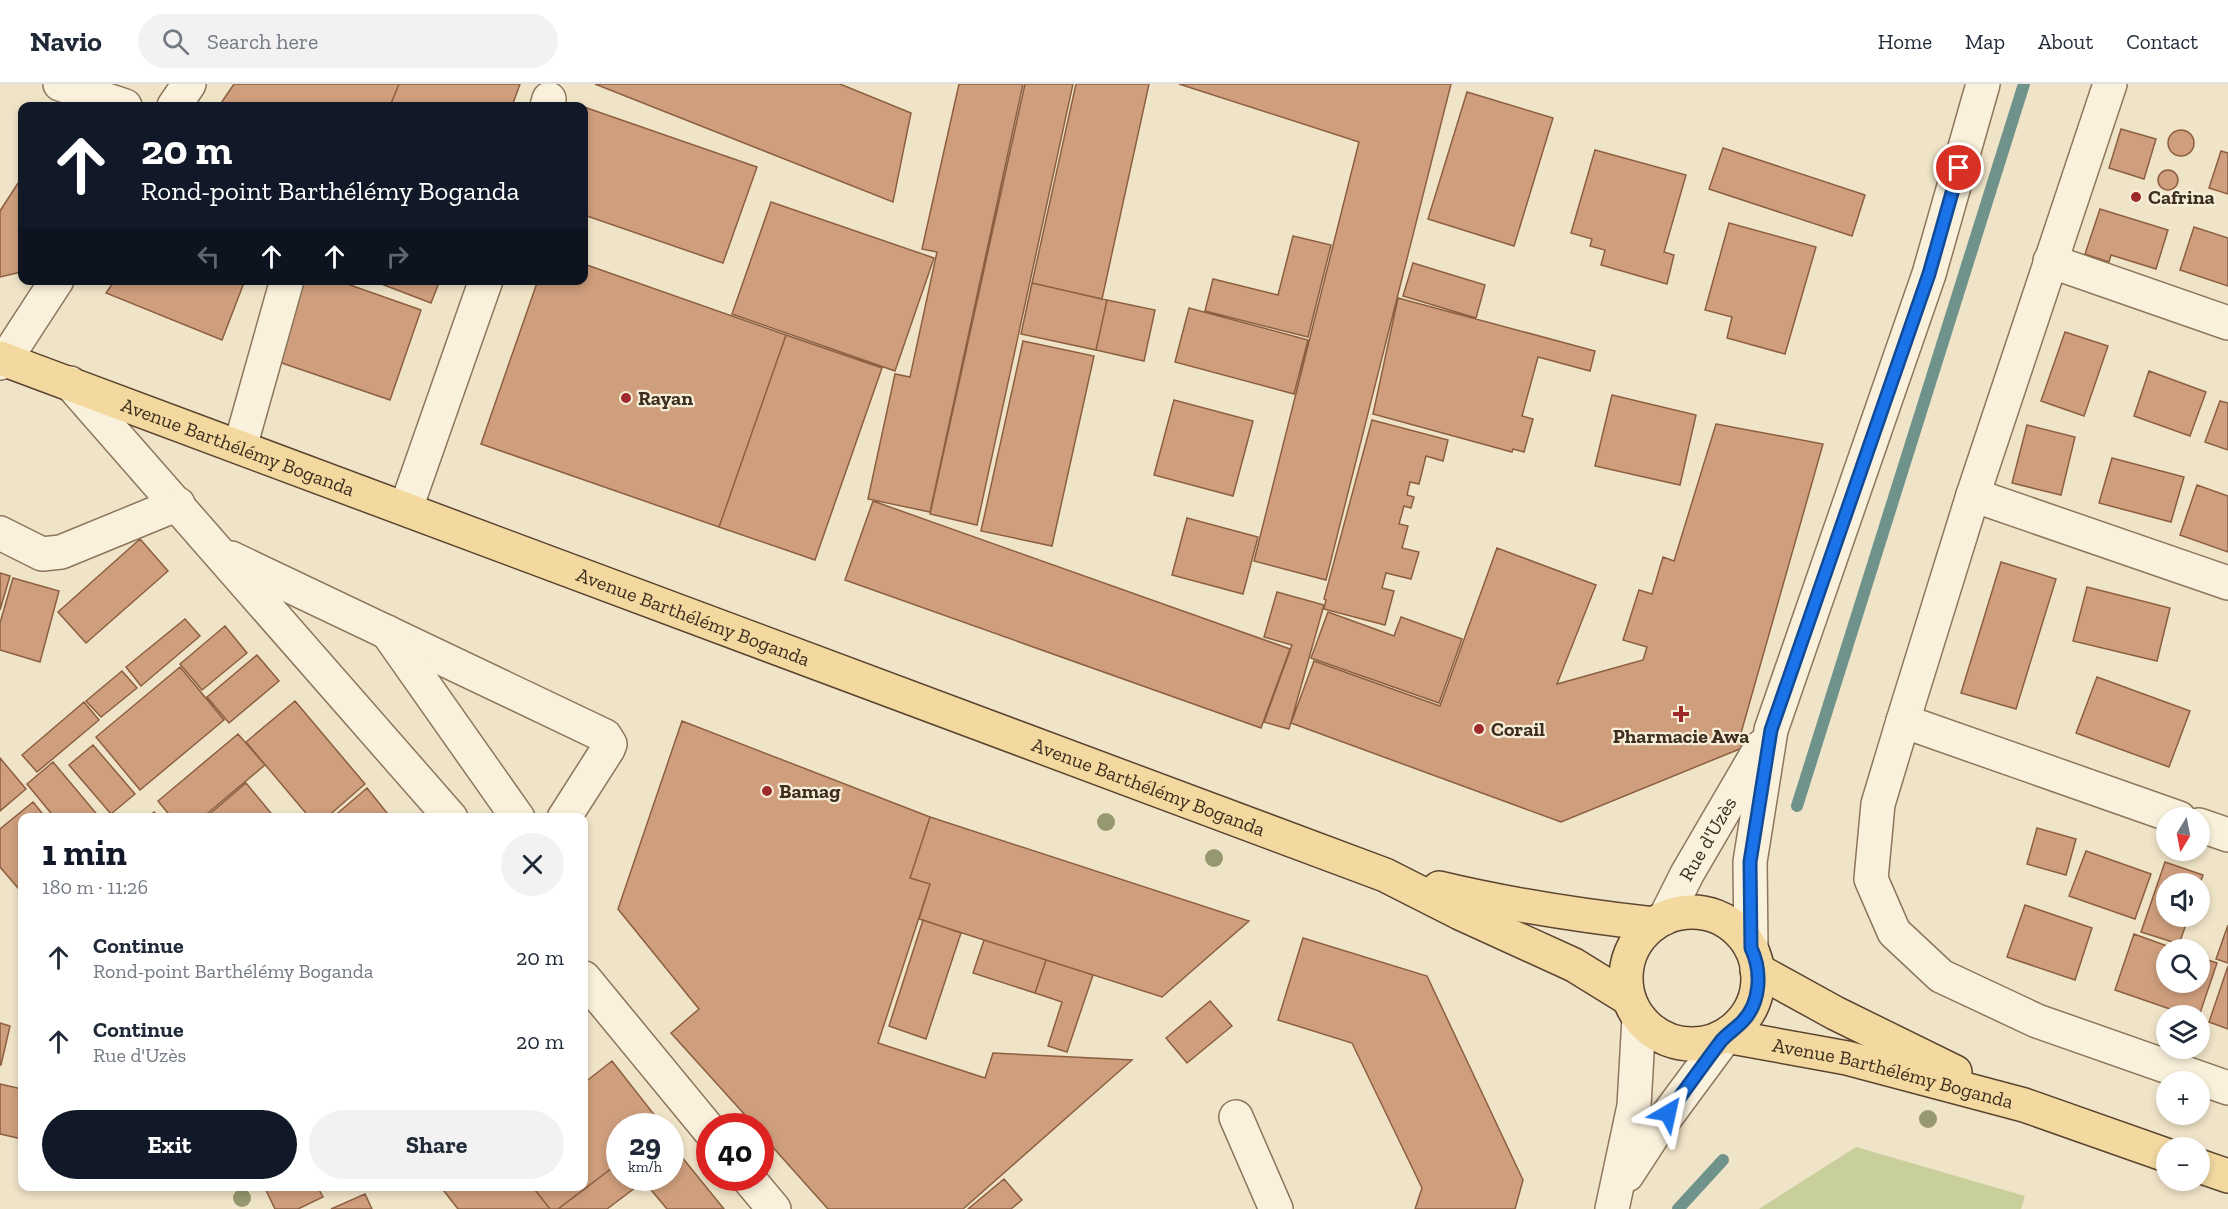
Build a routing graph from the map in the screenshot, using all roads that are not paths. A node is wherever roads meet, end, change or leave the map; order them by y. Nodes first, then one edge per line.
1 (60, 84) edge
2 (189, 84) edge
3 (1983, 84) edge
4 (2110, 84) edge
5 (113, 102) edge
6 (177, 102) edge
7 (2050, 261) junction
8 (54, 285) edge
9 (286, 285) edge
10 (484, 285) edge
11 (2228, 323) edge
12 (1, 367) edge
13 (69, 383) junction
14 (240, 447) junction
15 (1973, 495) junction
16 (178, 504) junction
17 (406, 508) junction
18 (0, 533) edge
19 (219, 552) junction
20 (2228, 583) edge
21 (386, 631) junction
22 (1903, 721) junction
23 (1771, 730) junction
24 (2156, 810) edge
25 (448, 813) edge
26 (514, 813) edge
27 (567, 813) edge
28 (2210, 829) edge
29 (2228, 835) edge
30 (1384, 875) junction
31 (1659, 921) junction
32 (1754, 959) junction
33 (588, 983) edge
34 (1634, 1008) junction
35 (1725, 1036) junction
36 (2228, 1088) edge
37 (2024, 1105) junction
38 (696, 1114) edge
39 (1236, 1117) dead end
40 (2156, 1151) edge
41 (2210, 1170) edge
42 (2228, 1176) edge
43 (759, 1191) edge
44 (1614, 1200) edge
45 (774, 1209) edge
46 (1276, 1209) edge

1 - 5 street
2 - 6 street
3 - 23 street, Rue d'Uzès
4 - 7 street
7 - 11 street
7 - 15 street
8 - 12 street
9 - 14 street
10 - 17 street
12 - 13 main road, Avenue Barthélémy Boganda
13 - 14 main road, Avenue Barthélémy Boganda
13 - 16 street
14 - 17 main road, Avenue Barthélémy Boganda
15 - 20 street
15 - 22 street
16 - 18 street
16 - 19 street
17 - 30 main road, Avenue Barthélémy Boganda
19 - 21 street
19 - 25 street
21 - 26 street
21 - 27 street
22 - 24 street
22 - 36 street
23 - 31 street, Rue d'Uzès
23 - 32 street, Rue d'Uzès
28 - 29 street
30 - 31 main road, Avenue Barthélémy Boganda
30 - 34 main road, Avenue Barthélémy Boganda
31 - 32 main road
31 - 34 main road
32 - 35 main road
32 - 37 main road, Avenue Barthélémy Boganda
33 - 38 street
34 - 35 main road
34 - 44 street
35 - 37 main road, Avenue Barthélémy Boganda
35 - 44 street
37 - 40 main road, Avenue Barthélémy Boganda
39 - 46 street
41 - 42 main road
43 - 45 street

